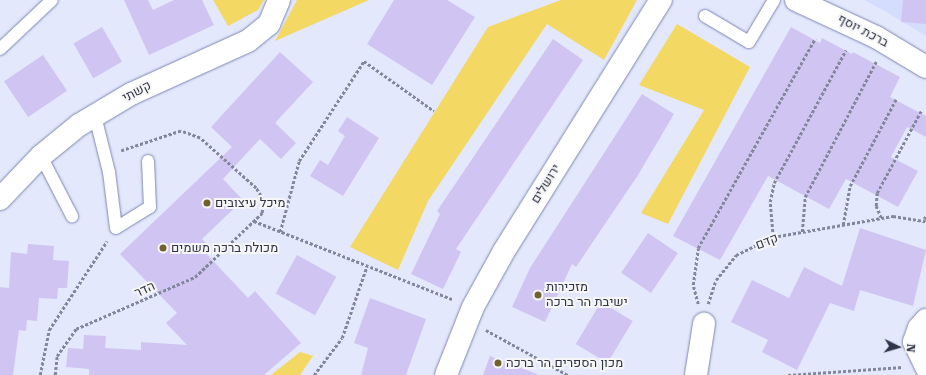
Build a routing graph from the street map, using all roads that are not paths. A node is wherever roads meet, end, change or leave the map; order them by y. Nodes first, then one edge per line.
1 (52, 0) edge
2 (279, 0) edge
3 (661, 0) edge
4 (774, 0) edge
5 (796, 0) edge
6 (705, 16) dead end
7 (0, 50) edge
8 (926, 68) edge
9 (95, 116) junction
10 (41, 156) junction
11 (148, 161) dead end
12 (0, 198) edge
13 (72, 216) dead end
14 (926, 320) edge
15 (704, 324) road end
16 (926, 366) edge
17 (446, 375) edge
18 (696, 375) edge

1 - 7 lane
2 - 9 street, קשתי
3 - 17 street, ירושלים
4 - 6 lane
5 - 8 street, ברכת יוסף
9 - 10 street, קשתי
9 - 11 lane
10 - 12 street, קשתי
10 - 13 lane
14 - 16 street
15 - 18 street

